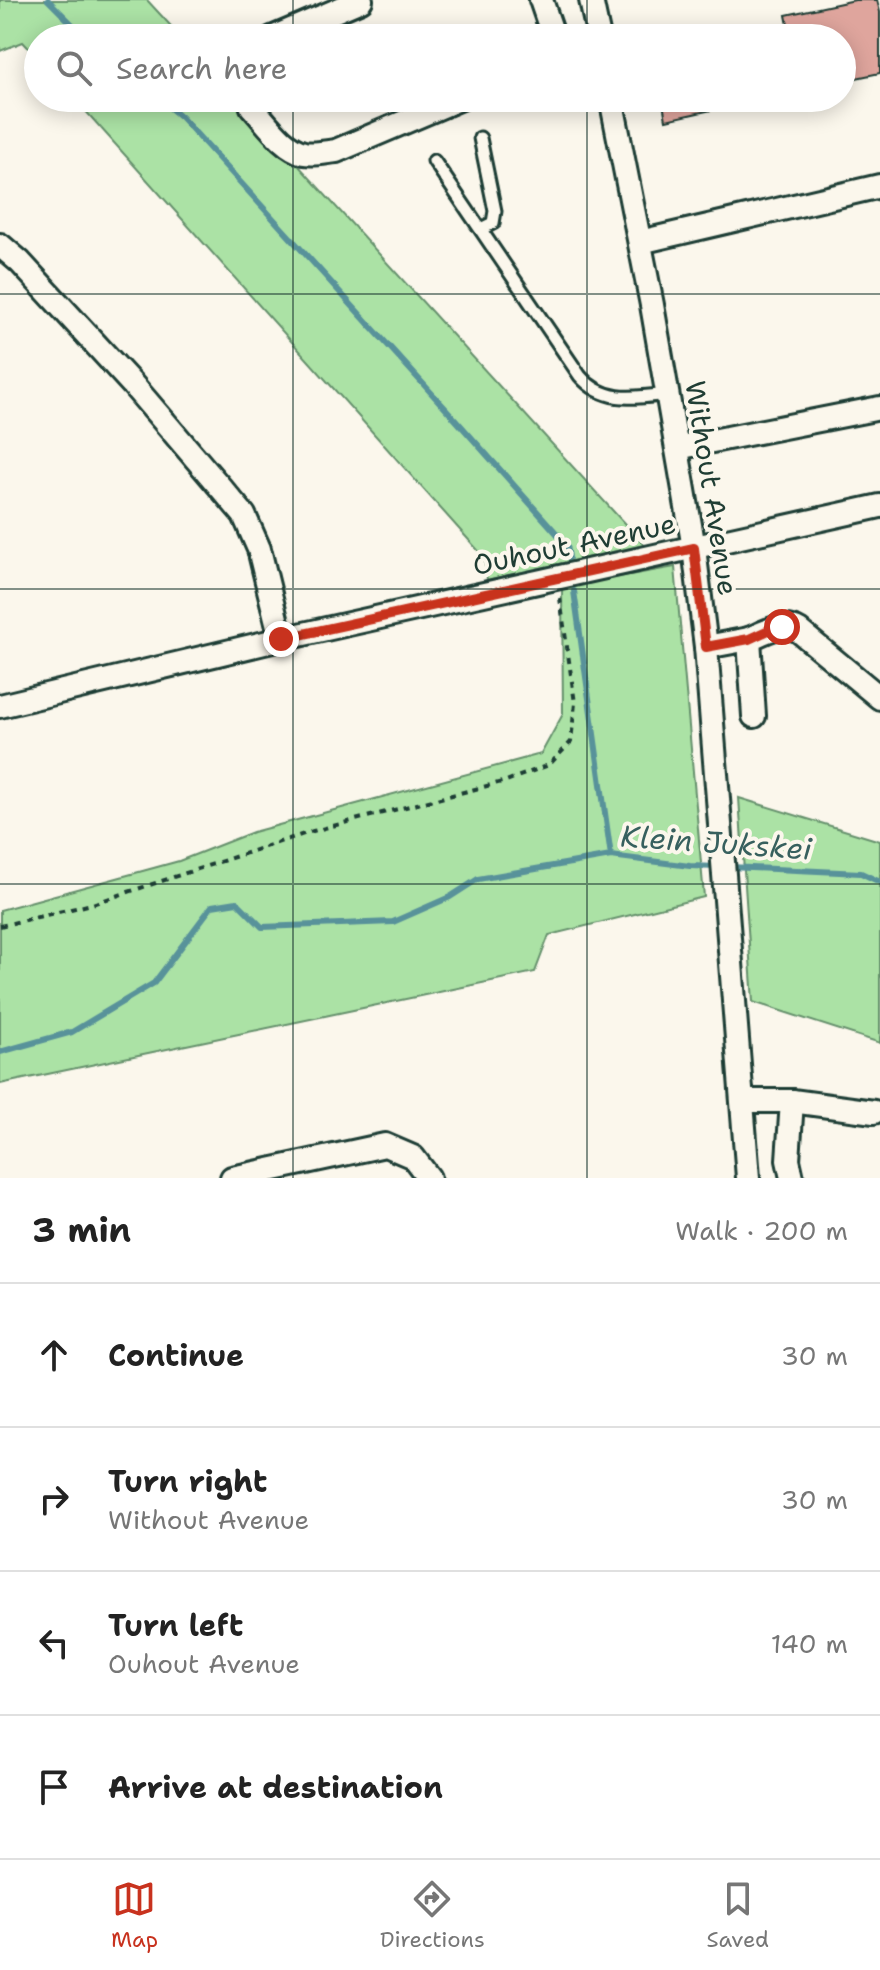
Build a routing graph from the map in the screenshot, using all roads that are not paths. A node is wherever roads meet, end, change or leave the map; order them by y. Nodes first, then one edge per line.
1 (361, 0) edge
2 (541, 0) edge
3 (591, 0) edge
4 (305, 24) edge
5 (549, 24) edge
6 (596, 24) edge
7 (257, 112) edge
8 (428, 112) edge
9 (614, 112) edge
10 (480, 138) dead end
11 (434, 161) dead end
12 (880, 186) edge
13 (481, 229) junction
14 (640, 242) junction
15 (0, 245) edge
16 (668, 394) junction
17 (880, 408) edge
18 (677, 448) junction
19 (880, 506) edge
20 (694, 548) junction
21 (281, 639) junction
22 (749, 639) junction
23 (706, 647) junction
24 (880, 698) edge
25 (0, 706) edge
26 (754, 716) dead end
27 (743, 1101) junction
28 (792, 1101) junction
29 (874, 1112) dead end
30 (232, 1178) edge
31 (429, 1178) edge
32 (748, 1178) edge
33 (792, 1178) edge

1 - 4 street
2 - 5 street
3 - 6 street
7 - 8 street
9 - 14 street, Without Avenue
10 - 13 lane
11 - 13 lane
12 - 14 street
13 - 16 lane
14 - 16 street, Without Avenue
15 - 21 street
16 - 18 street, Without Avenue
17 - 18 street
18 - 20 street, Without Avenue
19 - 20 street, Ouhout Avenue
20 - 21 street, Ouhout Avenue
20 - 23 street, Without Avenue
21 - 25 street, Ouhout Avenue
22 - 23 street
22 - 24 street
22 - 26 street
23 - 27 street, Without Avenue
27 - 28 street
27 - 32 street, Without Avenue
28 - 29 street
28 - 33 street
30 - 31 street

